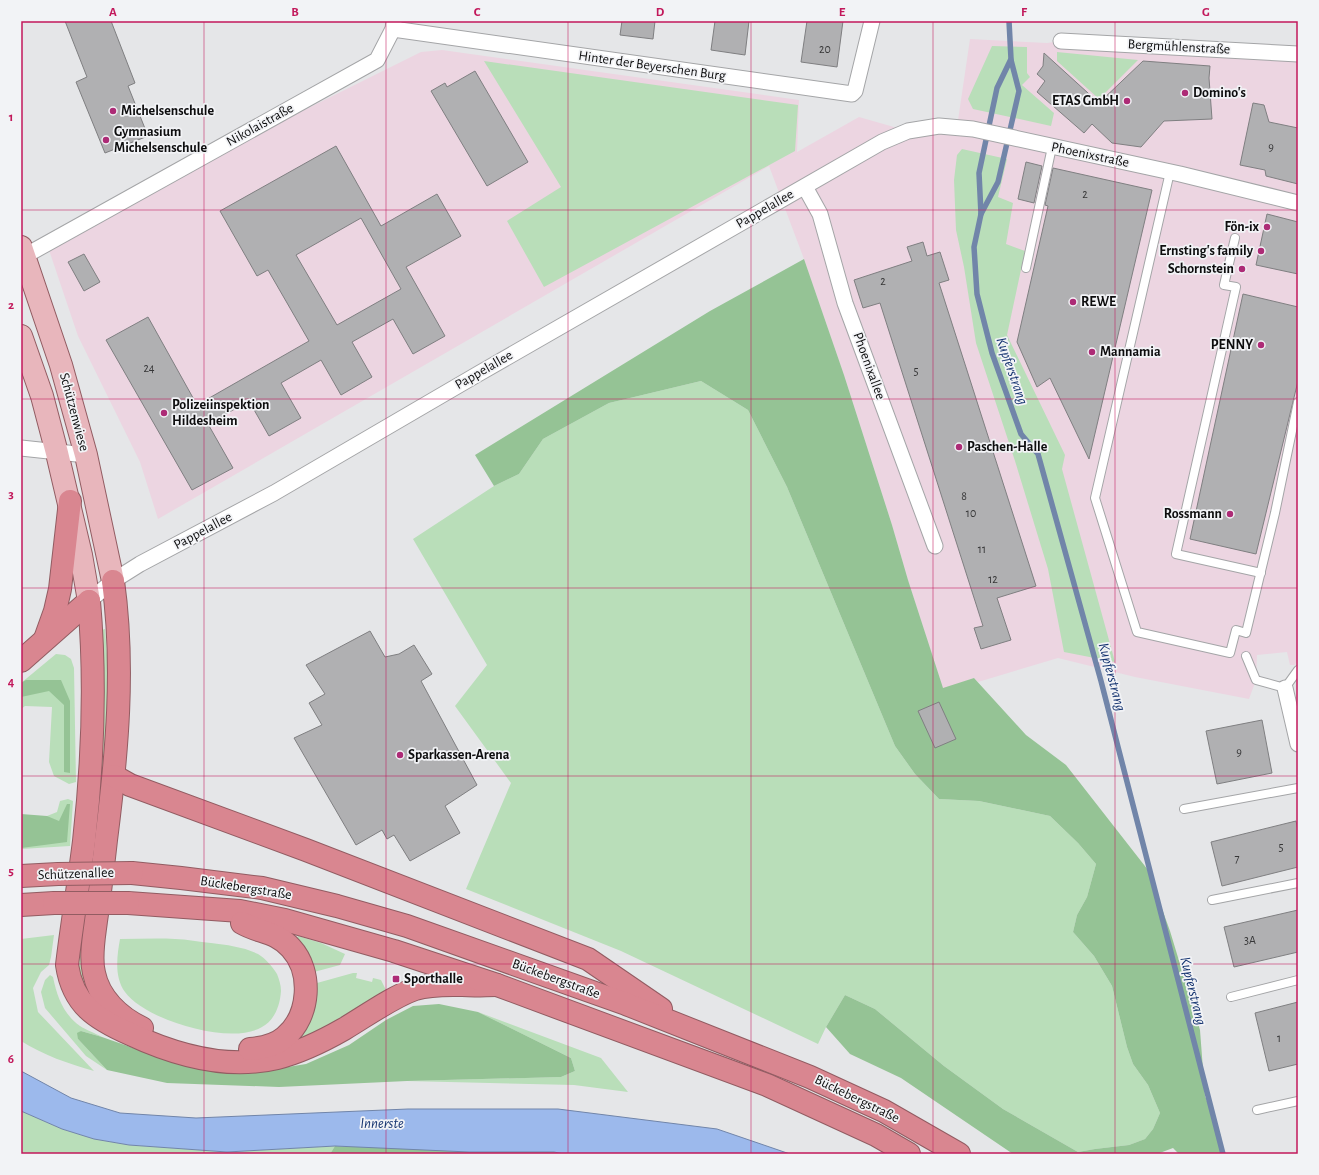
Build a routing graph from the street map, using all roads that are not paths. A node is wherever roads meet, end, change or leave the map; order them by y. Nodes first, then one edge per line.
1 (872, 21) edge
2 (393, 25) edge
3 (1061, 41) dead end
4 (1298, 54) edge
5 (882, 142) joint
6 (1052, 147) junction
7 (1170, 172) junction
8 (805, 187) junction
9 (1298, 203) edge
10 (1235, 238) dead end
11 (22, 254) edge
12 (1026, 268) dead end
13 (23, 347) edge
14 (1298, 402) edge
15 (21, 448) edge
16 (57, 453) junction
17 (86, 455) junction
18 (70, 501) junction
19 (935, 546) dead end
20 (1262, 573) junction
21 (113, 581) junction
22 (89, 601) junction
23 (45, 639) junction
24 (1246, 656) dead end
25 (21, 661) edge
26 (1298, 670) edge
27 (1285, 688) junction
28 (1298, 744) edge
29 (114, 776) junction
30 (1298, 788) edge
31 (1184, 810) dead end
32 (132, 873) joint
33 (21, 876) edge
34 (1298, 883) edge
35 (1212, 900) dead end
36 (128, 903) joint
37 (21, 905) edge
38 (218, 909) junction
39 (1298, 980) edge
40 (497, 985) junction
41 (1231, 997) dead end
42 (693, 1030) junction
43 (1298, 1101) edge
44 (1257, 1110) dead end
45 (909, 1154) edge
46 (959, 1154) edge

1 - 2 street, Hinter der Beyerschen Burg
2 - 11 street, Nikolaistraße
3 - 4 street, Bergmühlenstraße
5 - 6 street, Phoenixstraße
5 - 8 street, Pappelallee
6 - 7 street, Phoenixstraße
6 - 12 lane
7 - 9 street, Phoenixstraße
7 - 20 lane
8 - 19 street, Phoenixallee
8 - 21 street, Pappelallee
10 - 20 lane
11 - 17 main road, Schützenwiese
13 - 16 main road, Schützenwiese
14 - 20 lane
15 - 16 street
16 - 17 street
16 - 18 main road, Schützenwiese
17 - 21 main road, Schützenwiese
18 - 22 main road, Schützenwiese
18 - 23 highway
21 - 22 street, Pappelallee
21 - 29 highway
22 - 23 highway
22 - 40 highway
23 - 25 highway
24 - 27 lane
26 - 27 lane
27 - 28 street
29 - 38 highway
29 - 42 highway
30 - 31 lane
32 - 33 highway, Schützenallee, bridge
32 - 42 highway, Bückebergstraße
34 - 35 lane
36 - 37 highway, Schützenallee, bridge
36 - 38 highway, Bückebergstraße
38 - 40 highway, Bückebergstraße
39 - 41 lane
40 - 45 highway, Bückebergstraße
42 - 46 highway, Bückebergstraße
43 - 44 lane

